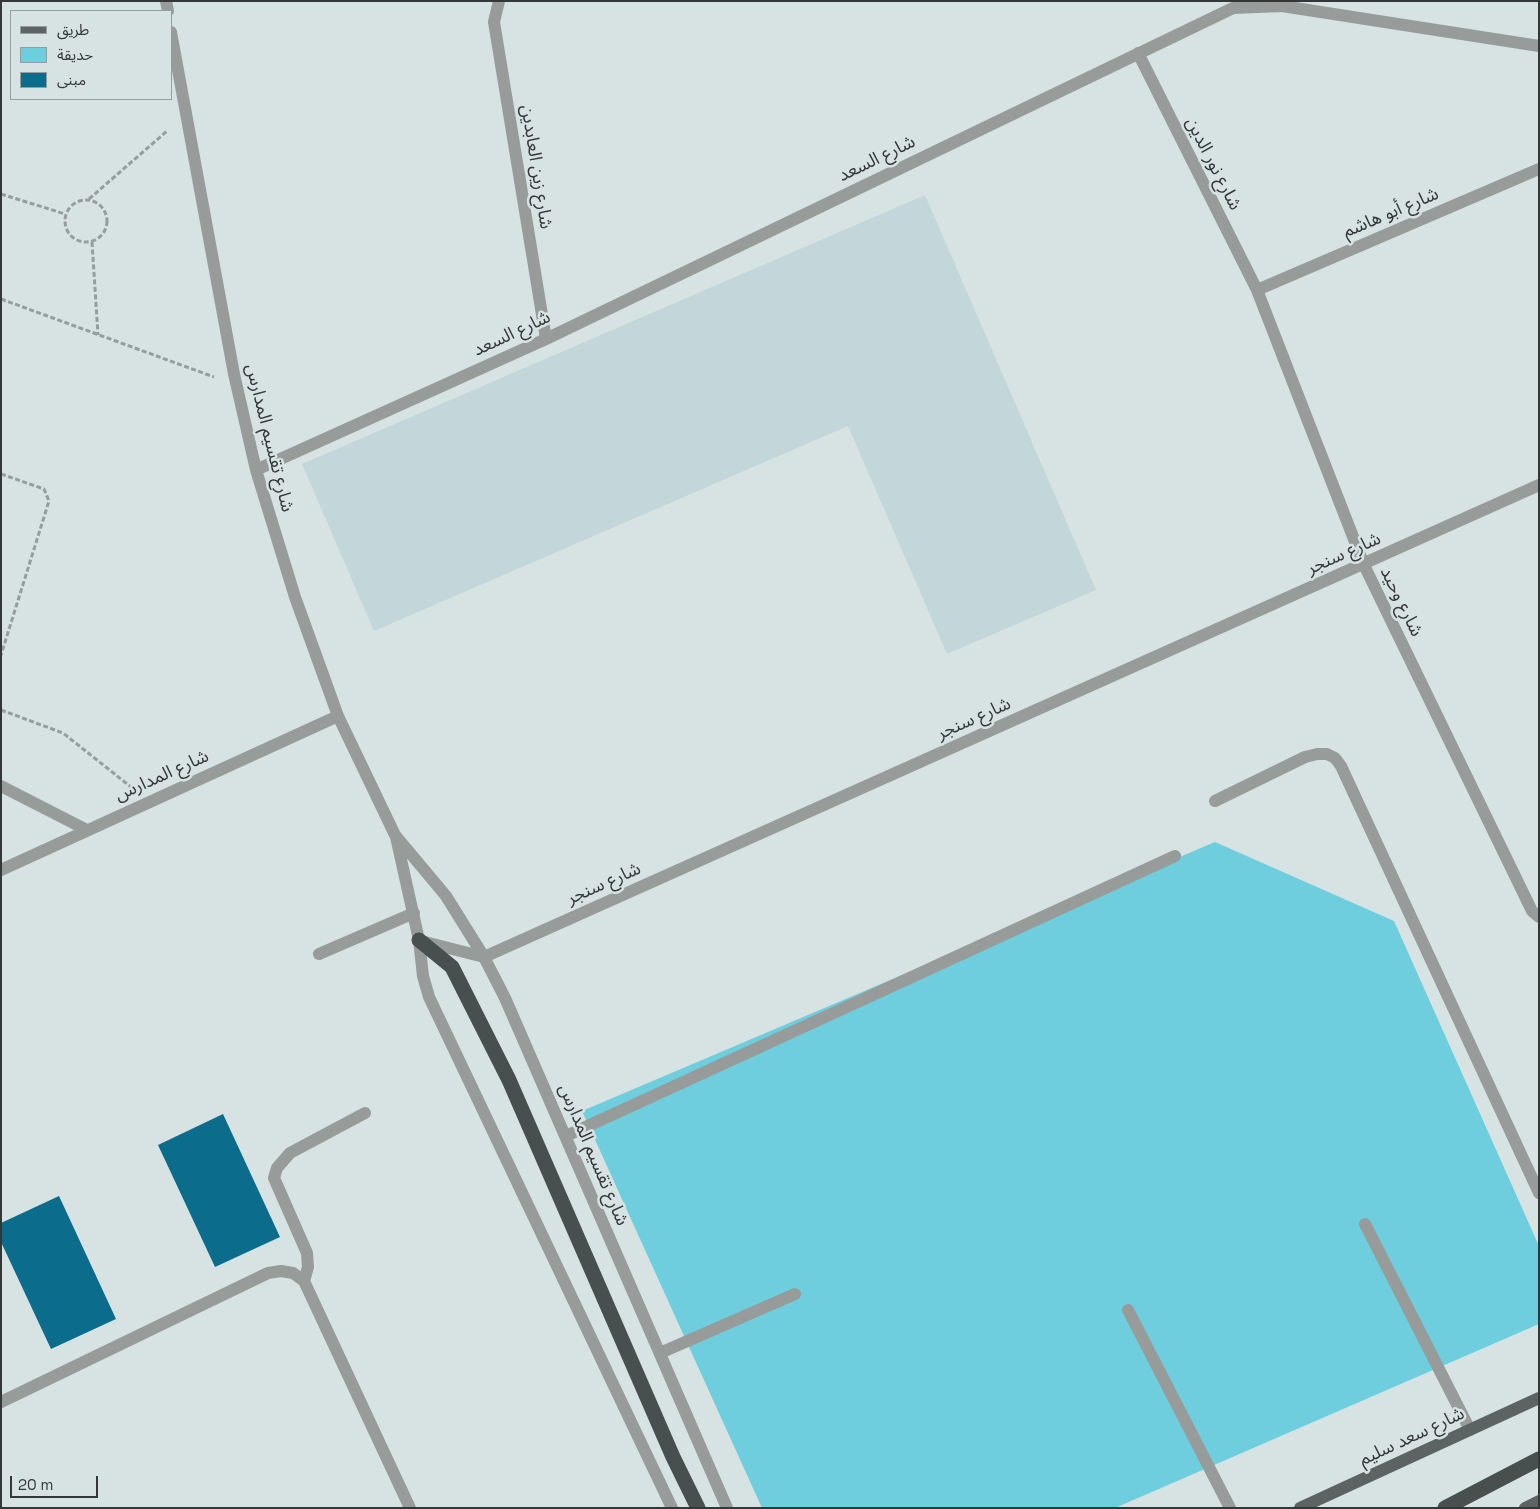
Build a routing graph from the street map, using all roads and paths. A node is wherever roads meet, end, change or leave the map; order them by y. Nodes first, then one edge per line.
1 (499, 1) edge
2 (1234, 5) edge
3 (172, 38) edge
4 (1539, 46) edge
5 (1138, 53) junction
6 (186, 115) junction
7 (1539, 169) edge
8 (1, 194) edge
9 (88, 200) junction
10 (65, 214) junction
11 (92, 242) junction
12 (1257, 290) junction
13 (1, 299) edge
14 (98, 335) junction
15 (546, 339) junction
16 (238, 386) junction
17 (256, 470) junction
18 (1, 474) edge
19 (1539, 485) edge
20 (1364, 565) junction
21 (1, 655) edge
22 (1, 710) edge
23 (338, 716) junction
24 (1, 786) edge
25 (149, 801) junction
26 (1216, 801) dead end
27 (86, 830) junction
28 (395, 835) junction
29 (1175, 856) dead end
30 (1, 870) edge
31 (414, 913) junction
32 (1539, 917) edge
33 (419, 940) junction
34 (319, 954) dead end
35 (484, 957) junction
36 (365, 1113) dead end
37 (566, 1136) junction
38 (1539, 1193) edge
39 (1365, 1224) dead end
40 (304, 1281) junction
41 (795, 1294) dead end
42 (1128, 1310) dead end
43 (660, 1353) junction
44 (1539, 1398) edge
45 (1, 1402) edge
46 (1470, 1430) junction
47 (1539, 1459) edge
48 (1539, 1501) edge
49 (410, 1508) edge
50 (672, 1508) edge
51 (698, 1508) edge
52 (727, 1508) edge
53 (1230, 1508) edge
54 (1300, 1508) edge
55 (1445, 1508) edge
56 (1526, 1508) edge

1 - 15 street, شارع زين العابدين
2 - 4 street, شارع السعد
2 - 5 street, شارع السعد
3 - 6 street, شارع تقسيم المدارس
5 - 12 street, شارع نور الدين
5 - 15 street, شارع السعد
6 - 9 path
6 - 16 street, شارع تقسيم المدارس
7 - 12 street, شارع أبو هاشم
8 - 10 path
9 - 10 path
9 - 11 path
10 - 11 path
11 - 14 path
12 - 20 street, شارع وحيد
13 - 14 path
14 - 16 path
15 - 17 street, شارع السعد
16 - 17 street, شارع تقسيم المدارس
17 - 23 street, شارع تقسيم المدارس
18 - 21 path
19 - 20 street, شارع سنجر
20 - 32 street, شارع وحيد
20 - 35 street, شارع سنجر
22 - 25 path
23 - 25 street, شارع المدارس
23 - 28 street, شارع تقسيم المدارس
24 - 27 street
25 - 27 street, شارع المدارس
26 - 38 street
27 - 30 street, شارع المدارس
28 - 31 street, شارع تقسيم المدارس
28 - 35 street, شارع تقسيم المدارس
29 - 37 street
31 - 33 street, شارع تقسيم المدارس
31 - 34 street
33 - 35 street
33 - 50 street, شارع تقسيم المدارس
33 - 51 highway
35 - 37 street, شارع تقسيم المدارس
36 - 40 street
37 - 43 street, شارع تقسيم المدارس
39 - 46 street
40 - 45 street
40 - 49 street
41 - 43 street
42 - 53 street
43 - 52 street, شارع تقسيم المدارس
44 - 46 main road, شارع سعد سليم
46 - 54 main road, شارع سعد سليم
47 - 55 highway
48 - 56 main road

